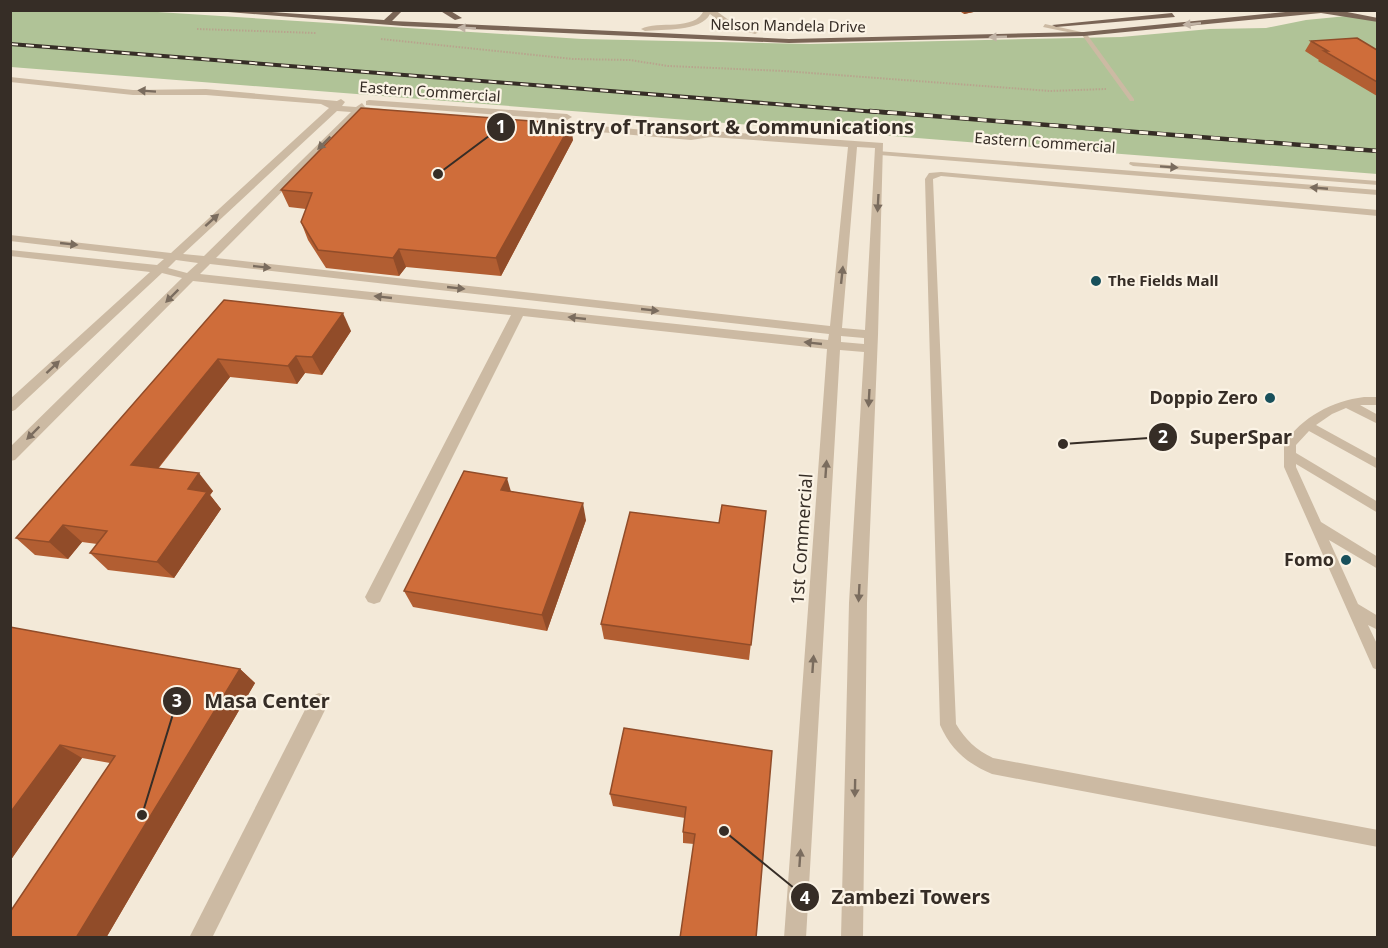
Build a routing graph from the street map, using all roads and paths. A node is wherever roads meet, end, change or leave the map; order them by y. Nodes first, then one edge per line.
1 (206, 10) edge
2 (342, 10) edge
3 (442, 10) edge
4 (709, 10) edge
5 (1334, 10) edge
6 (1322, 11) edge
7 (397, 12) edge
8 (1186, 14) dead end
9 (412, 15) junction
10 (458, 18) junction
11 (1377, 20) edge
12 (1090, 22) junction
13 (386, 23) junction
14 (403, 24) junction
15 (1045, 26) junction
16 (645, 28) junction
17 (755, 32) junction
18 (1084, 34) junction
19 (376, 38) dead end
20 (10, 71) edge
21 (77, 76) dead end
22 (10, 79) edge
23 (160, 84) dead end
24 (1123, 88) junction
25 (206, 92) junction
26 (1131, 100) dead end
27 (334, 104) junction
28 (362, 106) junction
29 (853, 147) junction
30 (880, 149) junction
31 (1377, 183) edge
32 (1377, 193) edge
33 (1377, 213) edge
34 (10, 238) edge
35 (10, 253) edge
36 (174, 255) junction
37 (206, 260) junction
38 (158, 269) junction
39 (191, 277) junction
40 (519, 312) junction
41 (835, 338) junction
42 (871, 342) junction
43 (1377, 401) edge
44 (1348, 404) junction
45 (10, 407) edge
46 (1377, 420) edge
47 (1307, 425) junction
48 (1290, 455) junction
49 (10, 456) edge
50 (1377, 465) edge
51 (1377, 508) edge
52 (1317, 526) junction
53 (1377, 564) edge
54 (374, 597) dead end
55 (1352, 607) junction
56 (1377, 624) edge
57 (1377, 663) edge
58 (319, 702) dead end
59 (1377, 839) edge
60 (200, 938) edge
61 (795, 938) edge
62 (852, 938) edge

1 - 13 main road, Nelson Mandela Drive
2 - 7 main road, Nelson Mandela Drive
3 - 10 main road
4 - 16 street
4 - 17 street
5 - 6 main road, Nelson Mandela Drive
6 - 11 main road
6 -> 18 main road, Nelson Mandela Drive
7 - 9 main road, Nelson Mandela Drive
7 - 13 main road
8 - 12 main road, Nelson Mandela Drive
9 - 10 main road, Nelson Mandela Drive
9 - 14 main road
10 - 16 main road, Nelson Mandela Drive
12 - 15 main road, Nelson Mandela Drive
12 - 18 lane
13 - 14 main road, Nelson Mandela Drive
18 -> 14 main road, Nelson Mandela Drive
15 - 17 main road, Nelson Mandela Drive
15 - 18 lane
16 - 17 main road, Nelson Mandela Drive
18 - 24 lane
19 - 24 path
20 - 21 street
25 -> 22 street, Eastern Commercial
23 - 25 street, Eastern Commercial
24 - 26 lane
25 - 27 street, Eastern Commercial
27 - 28 street, Eastern Commercial
36 -> 27 street
28 - 29 street, Eastern Commercial
28 -> 37 street
29 - 30 street, Eastern Commercial
41 -> 29 street, 1st Commercial
30 -> 31 lane, Eastern Commercial
32 -> 30 lane
30 -> 42 street
33 - 59 lane
34 -> 36 street
35 - 38 street
36 - 37 street
36 - 38 street
37 - 39 street
37 -> 41 street
38 - 39 street
45 -> 38 street
40 -> 39 street
39 -> 49 street
41 -> 40 street
40 - 54 street
41 - 42 street
61 -> 41 street, 1st Commercial
42 -> 62 street
43 - 44 lane
44 - 46 lane
44 - 47 lane
47 - 48 lane
47 - 50 lane
48 - 51 lane
48 - 52 lane
52 - 53 lane
52 - 55 lane
55 - 56 lane
55 - 57 lane
58 - 60 street

